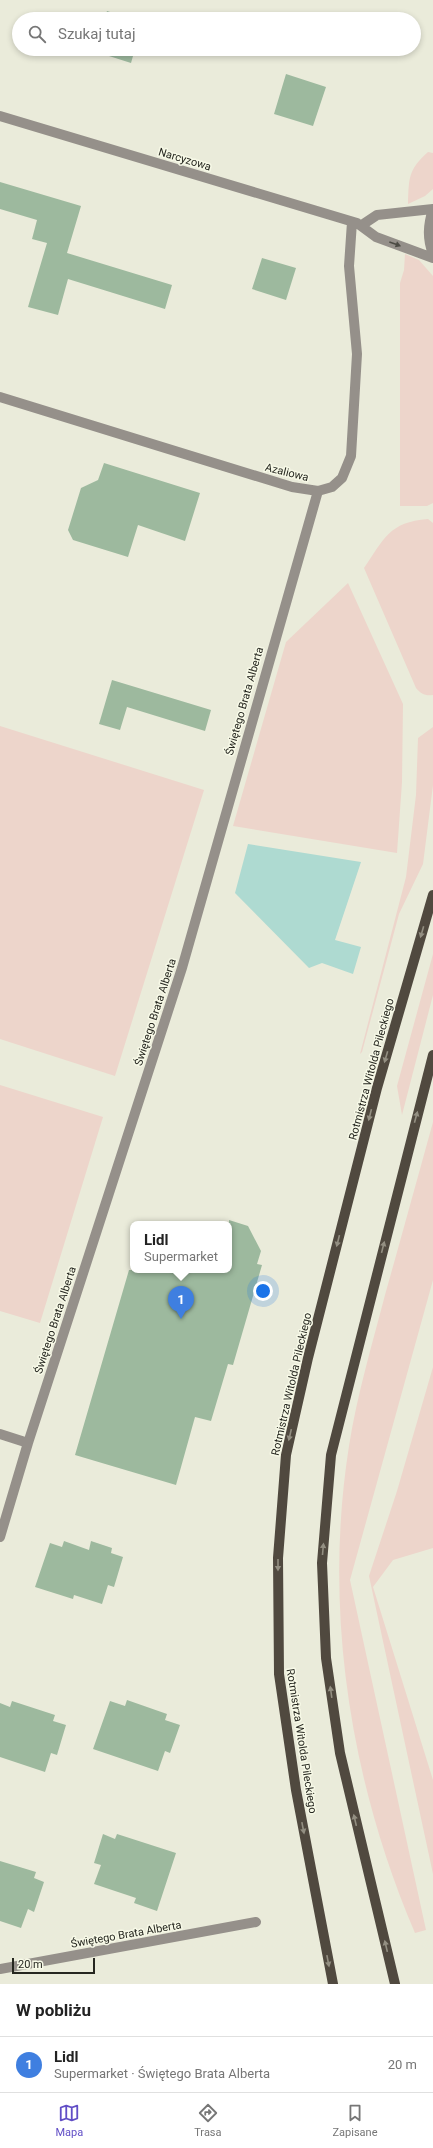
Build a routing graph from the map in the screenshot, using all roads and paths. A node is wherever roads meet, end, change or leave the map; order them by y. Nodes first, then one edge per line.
1 (0, 116) edge
2 (433, 209) edge
3 (352, 222) junction
4 (362, 225) junction
5 (433, 254) edge
6 (433, 258) edge
7 (0, 397) edge
8 (318, 491) junction
9 (433, 895) edge
10 (433, 1055) edge
11 (0, 1434) edge
12 (28, 1442) junction
13 (0, 1537) edge
14 (256, 1922) dead end
15 (0, 1969) edge
16 (332, 1984) edge
17 (395, 1984) edge

1 - 3 street, Narcyzowa
2 - 4 street
2 - 5 street
3 - 4 street, Narcyzowa
3 - 8 street, Azaliowa
4 -> 6 street, Narcyzowa
7 - 8 street, Azaliowa
8 - 12 street, Świętego Brata Alberta
9 -> 16 main road, Rotmistrza Witolda Pileckiego
17 -> 10 main road
11 - 12 street
12 - 13 street, Świętego Brata Alberta
14 - 15 street, Świętego Brata Alberta

